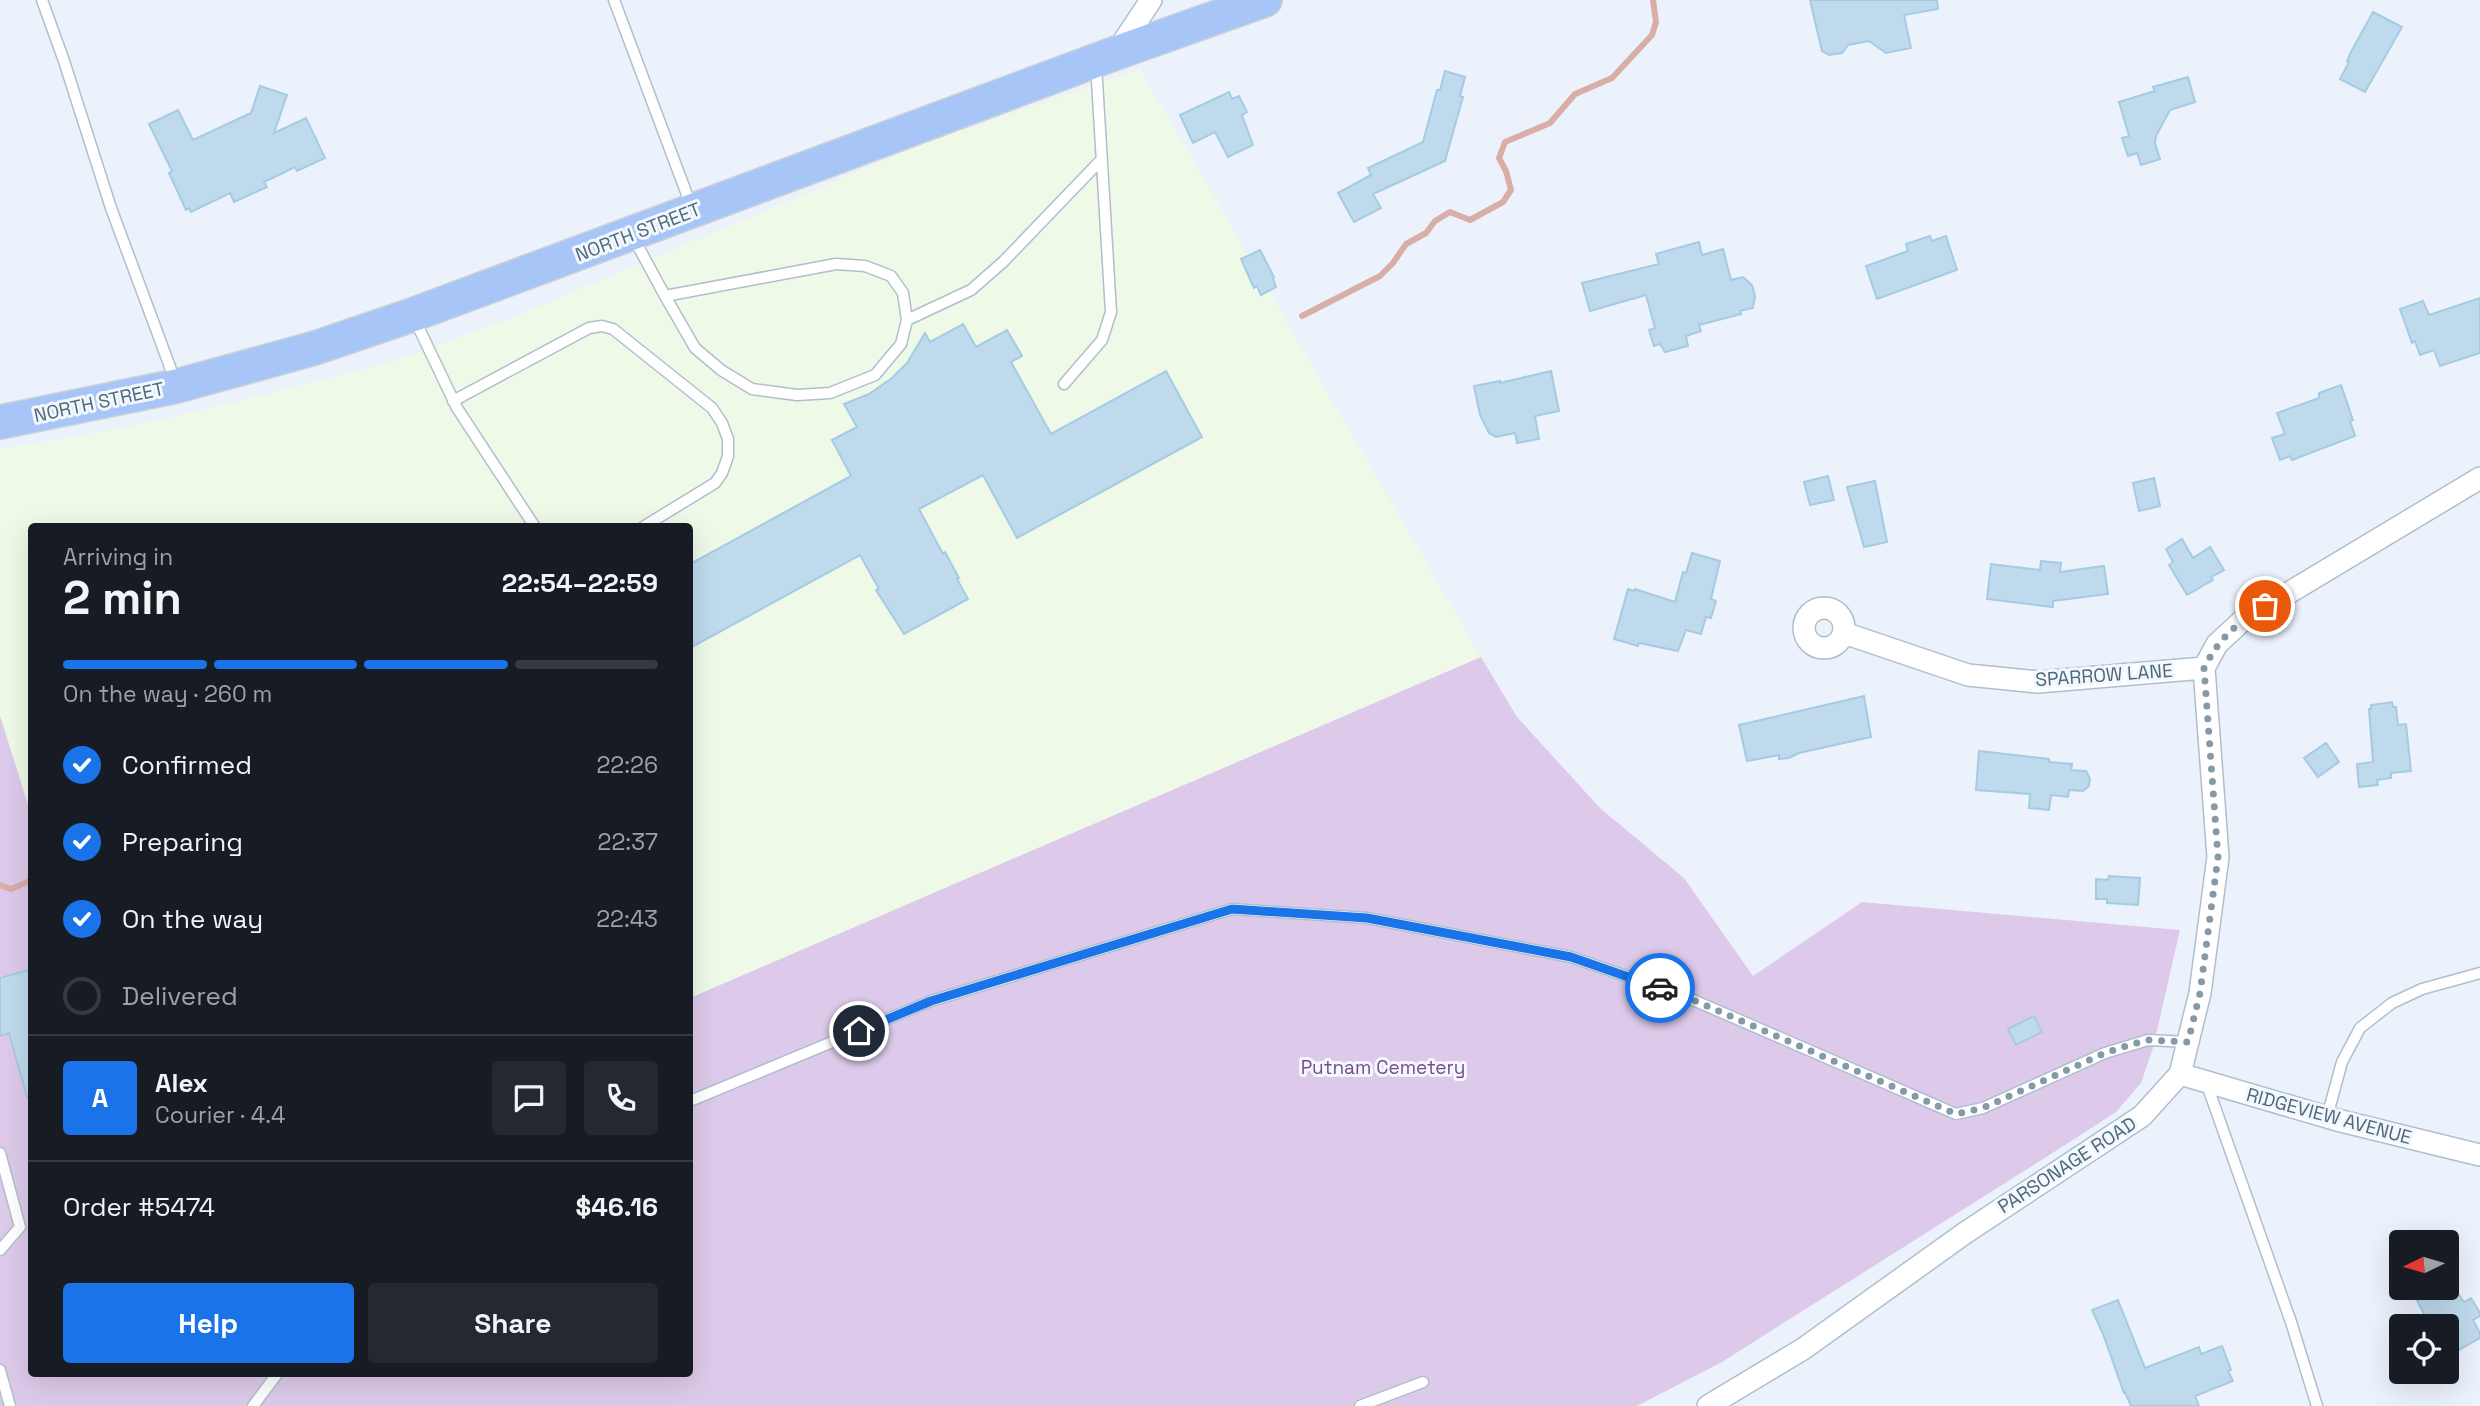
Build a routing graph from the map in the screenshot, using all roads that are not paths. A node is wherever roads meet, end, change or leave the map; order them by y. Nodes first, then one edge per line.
1 (42, 0) edge
2 (614, 0) edge
3 (1151, 0) edge
4 (1265, 0) edge
5 (1106, 57) junction
6 (1102, 159) junction
7 (693, 211) junction
8 (631, 235) junction
9 (665, 296) junction
10 (412, 315) junction
11 (907, 320) junction
12 (1064, 384) dead end
13 (177, 386) junction
14 (453, 401) junction
15 (0, 422) edge
16 (2480, 478) edge
17 (532, 523) edge
18 (650, 523) edge
19 (1844, 633) dead end
20 (2204, 668) junction
21 (2480, 973) edge
22 (2188, 1042) junction
23 (2180, 1074) junction
24 (2206, 1082) junction
25 (693, 1100) edge
26 (2327, 1117) junction
27 (0, 1153) edge
28 (2480, 1155) edge
29 (0, 1250) edge
30 (0, 1370) edge
31 (275, 1377) edge
32 (1423, 1382) dead end
33 (10, 1406) edge
34 (253, 1406) edge
35 (1360, 1406) edge
36 (1708, 1406) edge
37 (2317, 1406) edge

1 - 13 lane
2 - 7 lane
3 - 5 street
4 - 5 main road, NORTH STREET
5 - 6 lane
5 - 7 main road, NORTH STREET
6 - 11 lane
6 - 12 lane
7 - 8 main road, NORTH STREET
8 - 9 lane
8 - 10 main road, NORTH STREET
9 - 11 lane
9 - 11 lane
10 - 13 main road, NORTH STREET
10 - 14 lane
13 - 15 main road, NORTH STREET
14 - 17 lane
14 - 18 lane
16 - 20 street
19 - 20 street, SPARROW LANE
20 - 22 street, PARSONAGE ROAD
21 - 26 lane
22 - 23 street, PARSONAGE ROAD
22 - 25 lane
23 - 24 street, RIDGEVIEW AVENUE
23 - 36 street, PARSONAGE ROAD
24 - 26 street, RIDGEVIEW AVENUE
24 - 37 lane
26 - 28 street, RIDGEVIEW AVENUE
27 - 29 lane
30 - 33 lane
31 - 34 lane
32 - 35 lane

